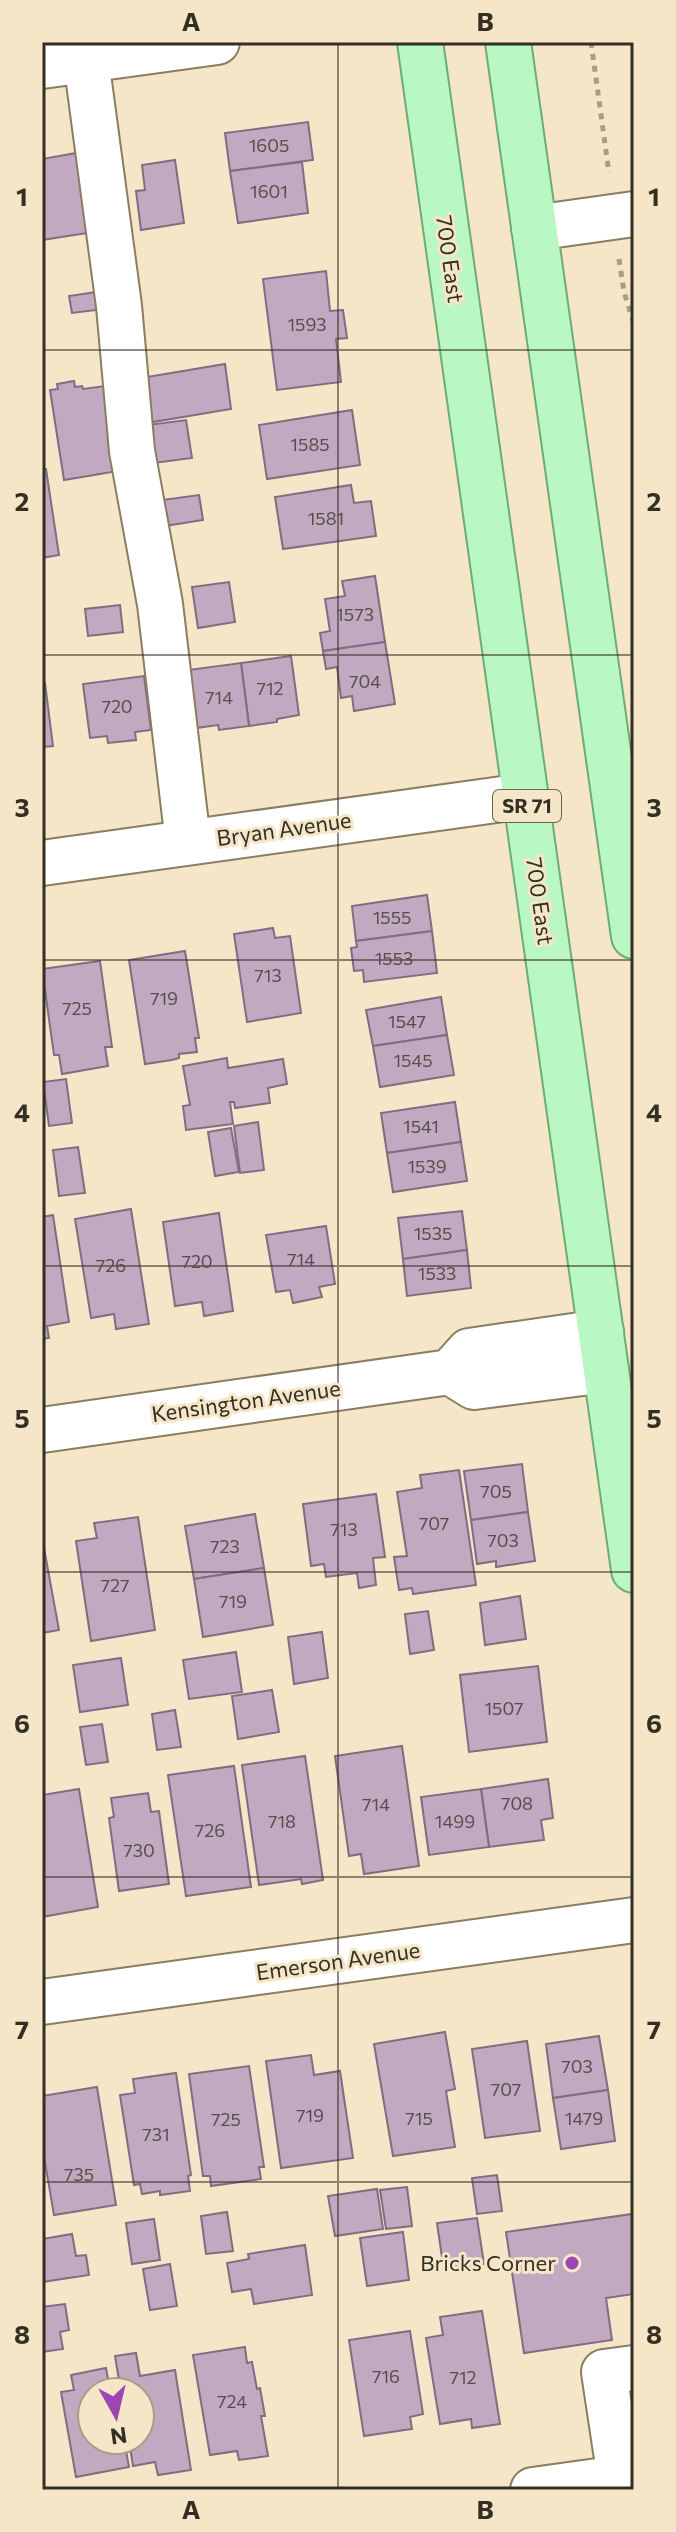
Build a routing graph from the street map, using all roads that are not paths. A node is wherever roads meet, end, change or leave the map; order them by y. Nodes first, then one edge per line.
1 (217, 42) edge
2 (420, 42) edge
3 (508, 42) edge
4 (86, 60) junction
5 (42, 66) edge
6 (621, 215) edge
7 (534, 228) junction
8 (623, 782) edge
9 (525, 796) junction
10 (188, 842) junction
11 (42, 863) edge
12 (634, 936) edge
13 (604, 1351) junction
14 (42, 1430) edge
15 (634, 1570) edge
16 (634, 1920) edge
17 (42, 2002) edge
18 (634, 2368) edge
19 (627, 2477) edge
20 (533, 2490) edge

1 - 4 street
2 - 9 main road, 700 East / SR 71
3 - 7 main road
4 - 5 street
4 - 10 street
6 - 7 street
7 - 8 main road
8 - 12 main road
9 - 10 street, Bryan Avenue
9 - 13 main road, 700 East / SR 71
10 - 11 street, Bryan Avenue
13 - 14 street, Kensington Avenue
13 - 15 main road, 700 East / SR 71
16 - 17 street, Emerson Avenue
18 - 19 street
19 - 20 street

